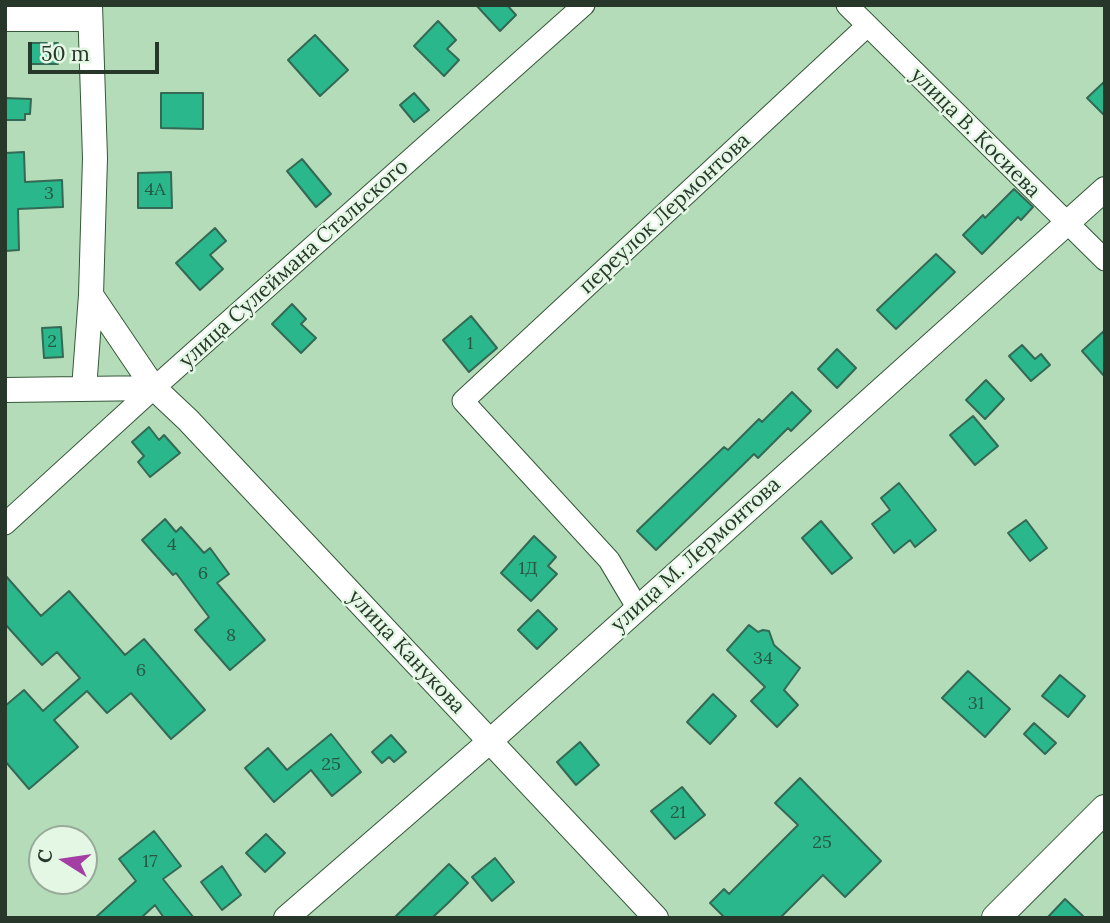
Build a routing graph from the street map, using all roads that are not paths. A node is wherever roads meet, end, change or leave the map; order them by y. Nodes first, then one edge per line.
1 (584, 5) edge
2 (847, 5) edge
3 (90, 12) edge
4 (5, 19) edge
5 (867, 26) junction
6 (1105, 189) edge
7 (1066, 223) junction
8 (1105, 260) edge
9 (90, 295) junction
10 (154, 388) junction
11 (84, 389) junction
12 (5, 390) edge
13 (5, 524) edge
14 (637, 607) junction
15 (489, 742) junction
16 (1105, 809) edge
17 (286, 918) edge
18 (656, 918) edge
19 (996, 918) edge

1 - 10 street, улица Сулеймана Стальского
2 - 5 street, улица В. Косиева
3 - 4 street
3 - 9 street
5 - 7 street, улица В. Косиева
5 - 14 street, переулок Лермонтова
6 - 7 street, улица М. Лермонтова
7 - 8 street, улица В. Косиева
7 - 14 street, улица М. Лермонтова
9 - 10 street, улица Канукова
9 - 11 street
10 - 11 street
10 - 13 street, улица Сулеймана Стальского
10 - 15 street, улица Канукова
11 - 12 street
14 - 15 street, улица М. Лермонтова
15 - 17 street, улица М. Лермонтова
15 - 18 street, улица Канукова
16 - 19 main road

